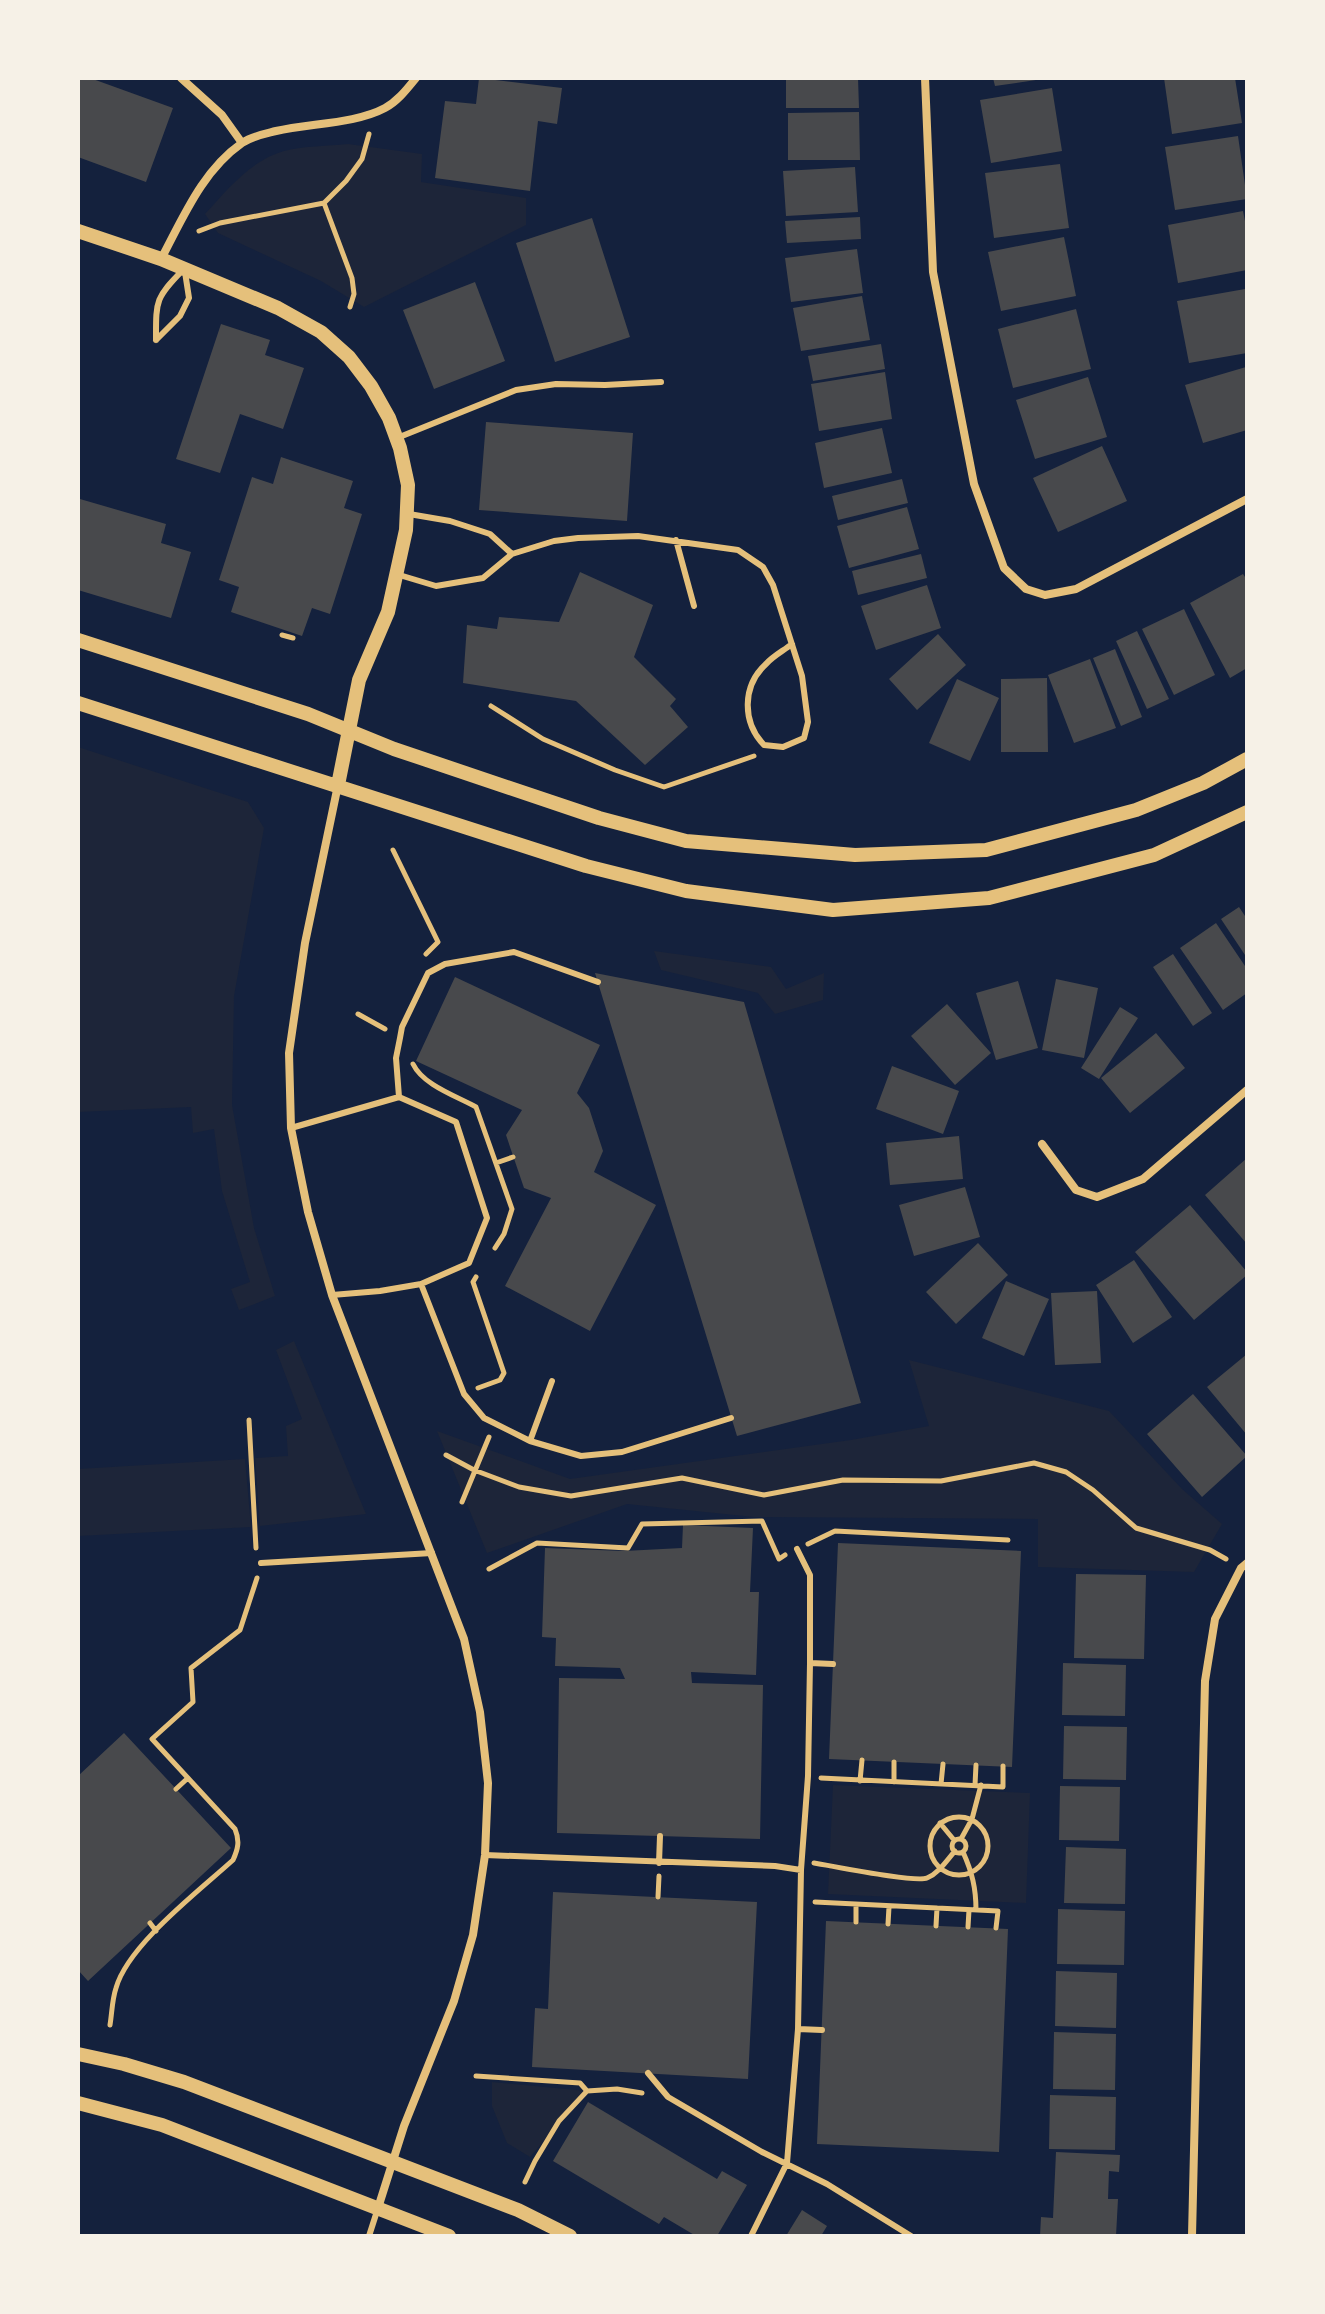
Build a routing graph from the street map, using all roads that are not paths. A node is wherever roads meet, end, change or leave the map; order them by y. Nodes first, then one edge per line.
1 (181, 78) edge
2 (416, 78) edge
3 (925, 78) edge
4 (242, 143) junction
5 (78, 231) edge
6 (161, 259) junction
7 (184, 269) junction
8 (661, 382) dead end
9 (397, 438) junction
10 (1247, 499) edge
11 (407, 514) junction
12 (676, 540) junction
13 (512, 554) junction
14 (396, 574) junction
15 (694, 606) dead end
16 (78, 640) edge
17 (792, 644) junction
18 (78, 703) edge
19 (349, 731) junction
20 (1247, 759) edge
21 (338, 785) junction
22 (1247, 812) edge
23 (598, 982) dead end
24 (1247, 1090) edge
25 (399, 1097) junction
26 (291, 1128) junction
27 (1042, 1144) dead end
28 (421, 1284) junction
29 (332, 1295) junction
30 (552, 1381) dead end
31 (731, 1418) dead end
32 (530, 1441) junction
33 (797, 1549) road end
34 (432, 1553) junction
35 (259, 1562) road end
36 (1244, 1565) edge
37 (810, 1663) junction
38 (833, 1664) dead end
39 (660, 1836) dead end
40 (485, 1855) junction
41 (659, 1863) junction
42 (801, 1870) junction
43 (798, 2029) junction
44 (822, 2030) dead end
45 (78, 2054) edge
46 (648, 2073) dead end
47 (78, 2103) edge
48 (393, 2162) junction
49 (787, 2163) junction
50 (378, 2208) junction
51 (369, 2236) edge
52 (449, 2236) edge
53 (570, 2236) edge
54 (751, 2236) edge
55 (911, 2236) edge
56 (1192, 2236) edge

1 - 4 street
2 - 4 street
3 - 10 street
4 - 6 street
5 - 6 street
6 - 7 street
7 - 7 lane
7 - 9 street
8 - 9 lane
9 - 11 street
11 - 13 lane
11 - 14 street
12 - 13 lane
12 - 15 lane
12 - 17 lane
13 - 14 lane
14 - 19 street
16 - 19 street
17 - 17 lane
18 - 21 street
19 - 20 street
19 - 21 street
21 - 22 street
21 - 26 street
23 - 25 lane
24 - 27 street
25 - 26 lane
25 - 28 lane
26 - 29 street
28 - 29 lane
28 - 32 lane
29 - 34 street
30 - 32 lane
31 - 32 lane
33 - 37 lane
34 - 35 lane
34 - 40 street
36 - 56 street
37 - 38 lane
37 - 42 lane
39 - 41 lane
40 - 41 lane
40 - 48 street
41 - 42 lane
42 - 43 lane
43 - 44 lane
43 - 49 lane
45 - 48 street
46 - 49 lane
47 - 50 street
48 - 50 street
48 - 53 street
49 - 54 lane
49 - 55 lane
50 - 51 lane
50 - 52 street

